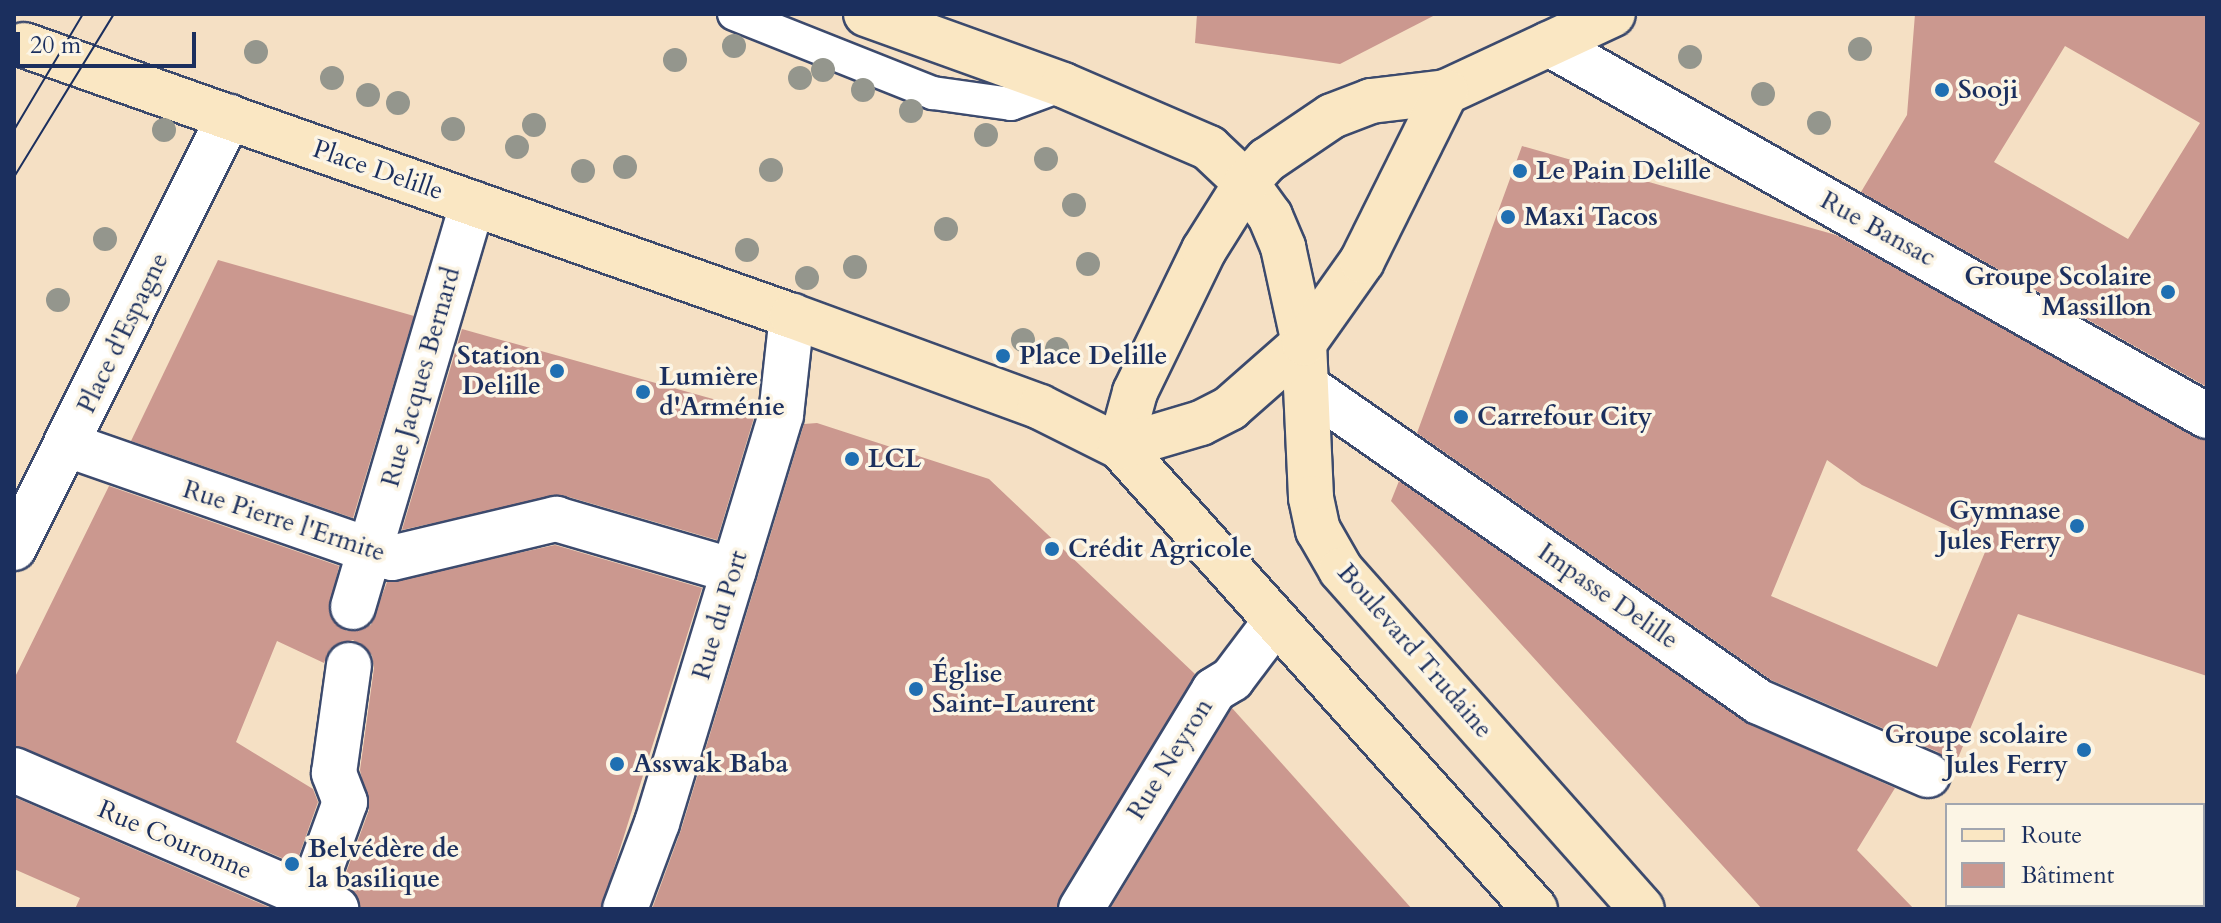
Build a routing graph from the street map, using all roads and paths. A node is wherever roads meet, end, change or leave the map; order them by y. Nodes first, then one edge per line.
1 (734, 14) edge
2 (866, 14) edge
3 (1613, 14) edge
4 (21, 32) edge
5 (1549, 44) junction
6 (1063, 85) junction
7 (1446, 92) junction
8 (229, 117) junction
9 (1246, 183) junction
10 (473, 203) junction
11 (792, 316) junction
12 (1304, 343) junction
13 (1306, 386) junction
14 (2207, 416) edge
15 (68, 445) junction
16 (1120, 447) junction
17 (14, 548) edge
18 (368, 551) junction
19 (734, 571) junction
20 (353, 607) dead end
21 (1275, 622) junction
22 (349, 665) dead end
23 (14, 770) edge
24 (1928, 775) dead end
25 (323, 903) edge
26 (625, 909) edge
27 (1081, 909) edge
28 (1535, 909) edge
29 (1642, 909) edge

1 - 6 lane
2 - 6 main road
3 - 5 main road
4 - 8 main road, Place Delille
5 - 7 main road
5 - 14 street, Rue Bansac
6 - 9 main road
7 - 9 main road
7 - 12 main road
8 - 10 main road, Place Delille
8 - 15 street, Place d'Espagne
9 - 12 main road
9 - 16 main road
10 - 11 main road, Place Delille
10 - 18 street, Rue Jacques Bernard
11 - 16 main road, Place Delille
11 - 19 street, Rue du Port
12 - 13 main road, Boulevard Trudaine
12 - 16 main road
13 - 24 street, Impasse Delille
13 - 29 main road, Boulevard Trudaine
15 - 17 street, Place d'Espagne
15 - 18 street, Rue Pierre l'Ermite
16 - 21 main road
18 - 19 street, Rue Pierre l'Ermite
18 - 20 street, Rue Jacques Bernard
19 - 26 street, Rue du Port
21 - 27 street, Rue Neyron
21 - 28 main road
22 - 25 street
23 - 25 street, Rue Couronne

